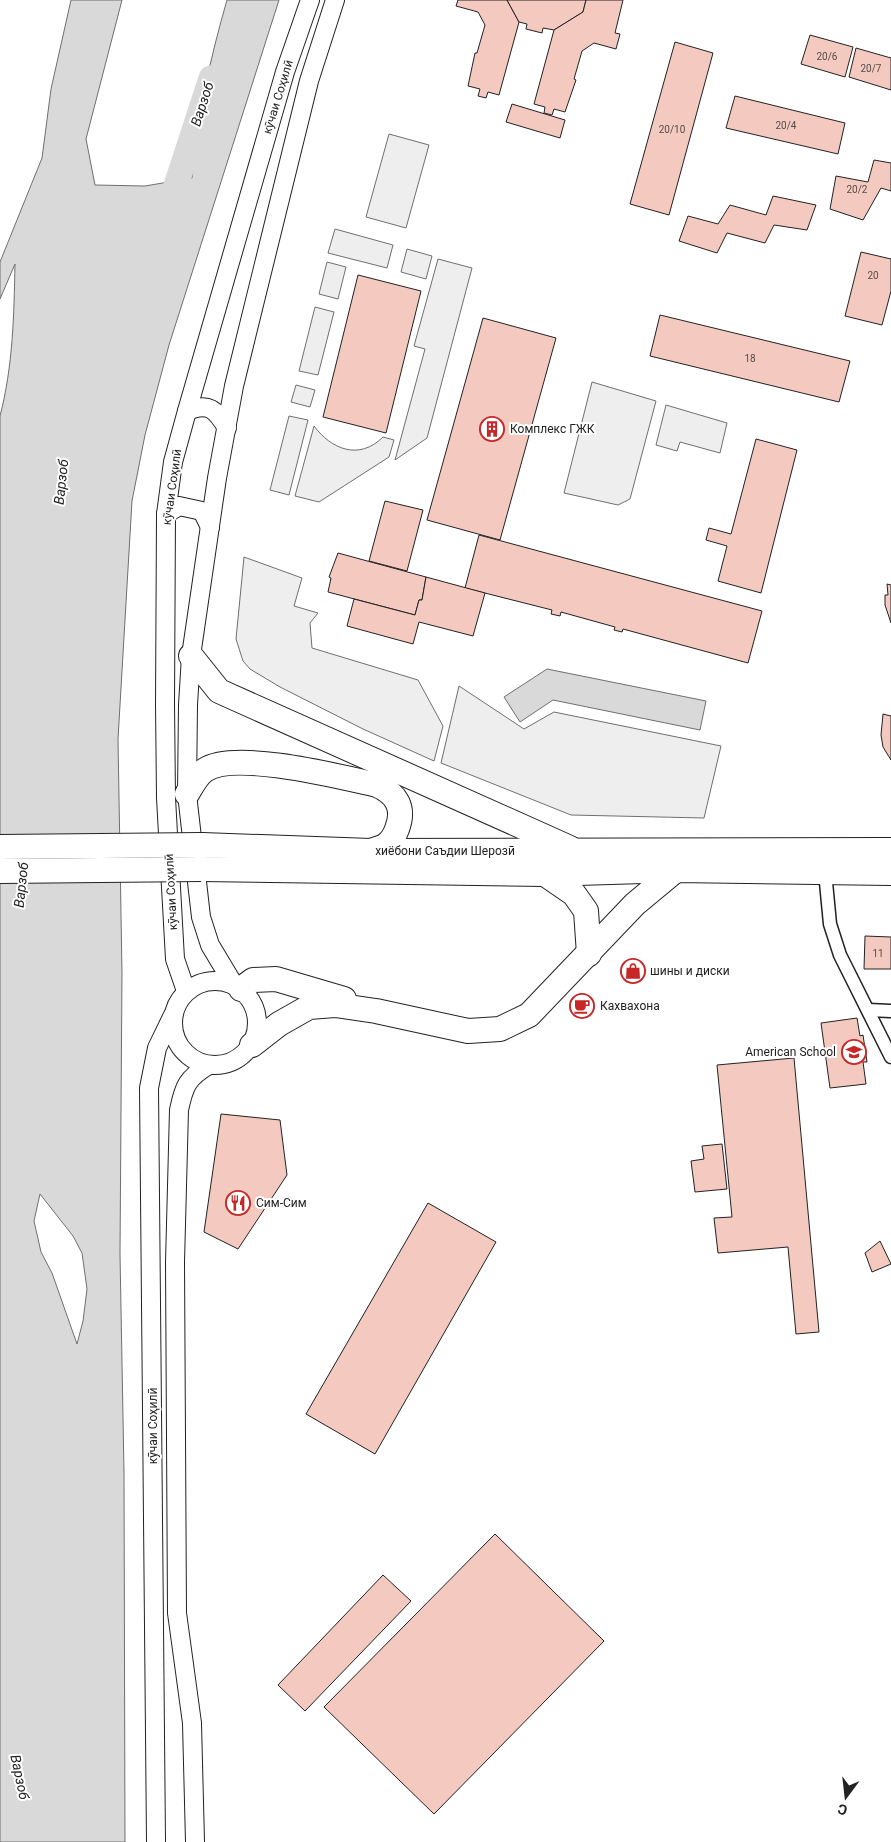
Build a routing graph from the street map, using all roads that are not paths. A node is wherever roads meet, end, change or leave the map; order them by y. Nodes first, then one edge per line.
1 (310, 0) edge
2 (335, 0) edge
3 (187, 410) junction
4 (227, 428) junction
5 (166, 514) junction
6 (210, 527) junction
7 (191, 656) junction
8 (187, 794) junction
9 (0, 847) edge
10 (891, 850) edge
11 (371, 851) junction
12 (578, 852) junction
13 (676, 870) junction
14 (0, 871) edge
15 (824, 872) junction
16 (891, 872) edge
17 (545, 874) junction
18 (588, 954) junction
19 (238, 987) junction
20 (186, 991) junction
21 (868, 1010) junction
22 (891, 1010) edge
23 (376, 1011) junction
24 (173, 1015) junction
25 (252, 1045) junction
26 (891, 1057) edge
27 (209, 1065) junction
28 (156, 1842) edge
29 (195, 1842) edge

1 - 3 main road, кӯчаи Соҳилӣ
2 - 4 main road, кӯчаи Соҳилӣ
3 - 4 main road
3 - 5 main road, кӯчаи Соҳилӣ
4 - 6 main road, кӯчаи Соҳилӣ
5 - 6 main road
5 - 20 main road, кӯчаи Соҳилӣ
6 - 7 main road, кӯчаи Соҳилӣ
7 - 8 main road, кӯчаи Соҳилӣ
7 - 12 highway
8 - 11 highway
8 - 19 main road, кӯчаи Соҳилӣ
9 - 11 highway, хиёбони Саъдии Шерозӣ, bridge
10 - 12 highway, хиёбони Саъдии Шерозӣ
11 - 12 highway, хиёбони Саъдии Шерозӣ
13 - 15 highway, хиёбони Саъдии Шерозӣ
13 - 17 highway, хиёбони Саъдии Шерозӣ
13 - 18 highway
14 - 17 highway, хиёбони Саъдии Шерозӣ, bridge
15 - 16 highway, хиёбони Саъдии Шерозӣ
15 - 21 street
17 - 18 highway
18 - 23 highway
19 - 20 main road
19 - 23 highway
19 - 25 main road
20 - 24 main road
21 - 22 street
21 - 26 street
23 - 25 highway
24 - 27 main road
24 - 28 main road, кӯчаи Соҳилӣ
25 - 27 main road
27 - 29 main road, кӯчаи Соҳилӣ

